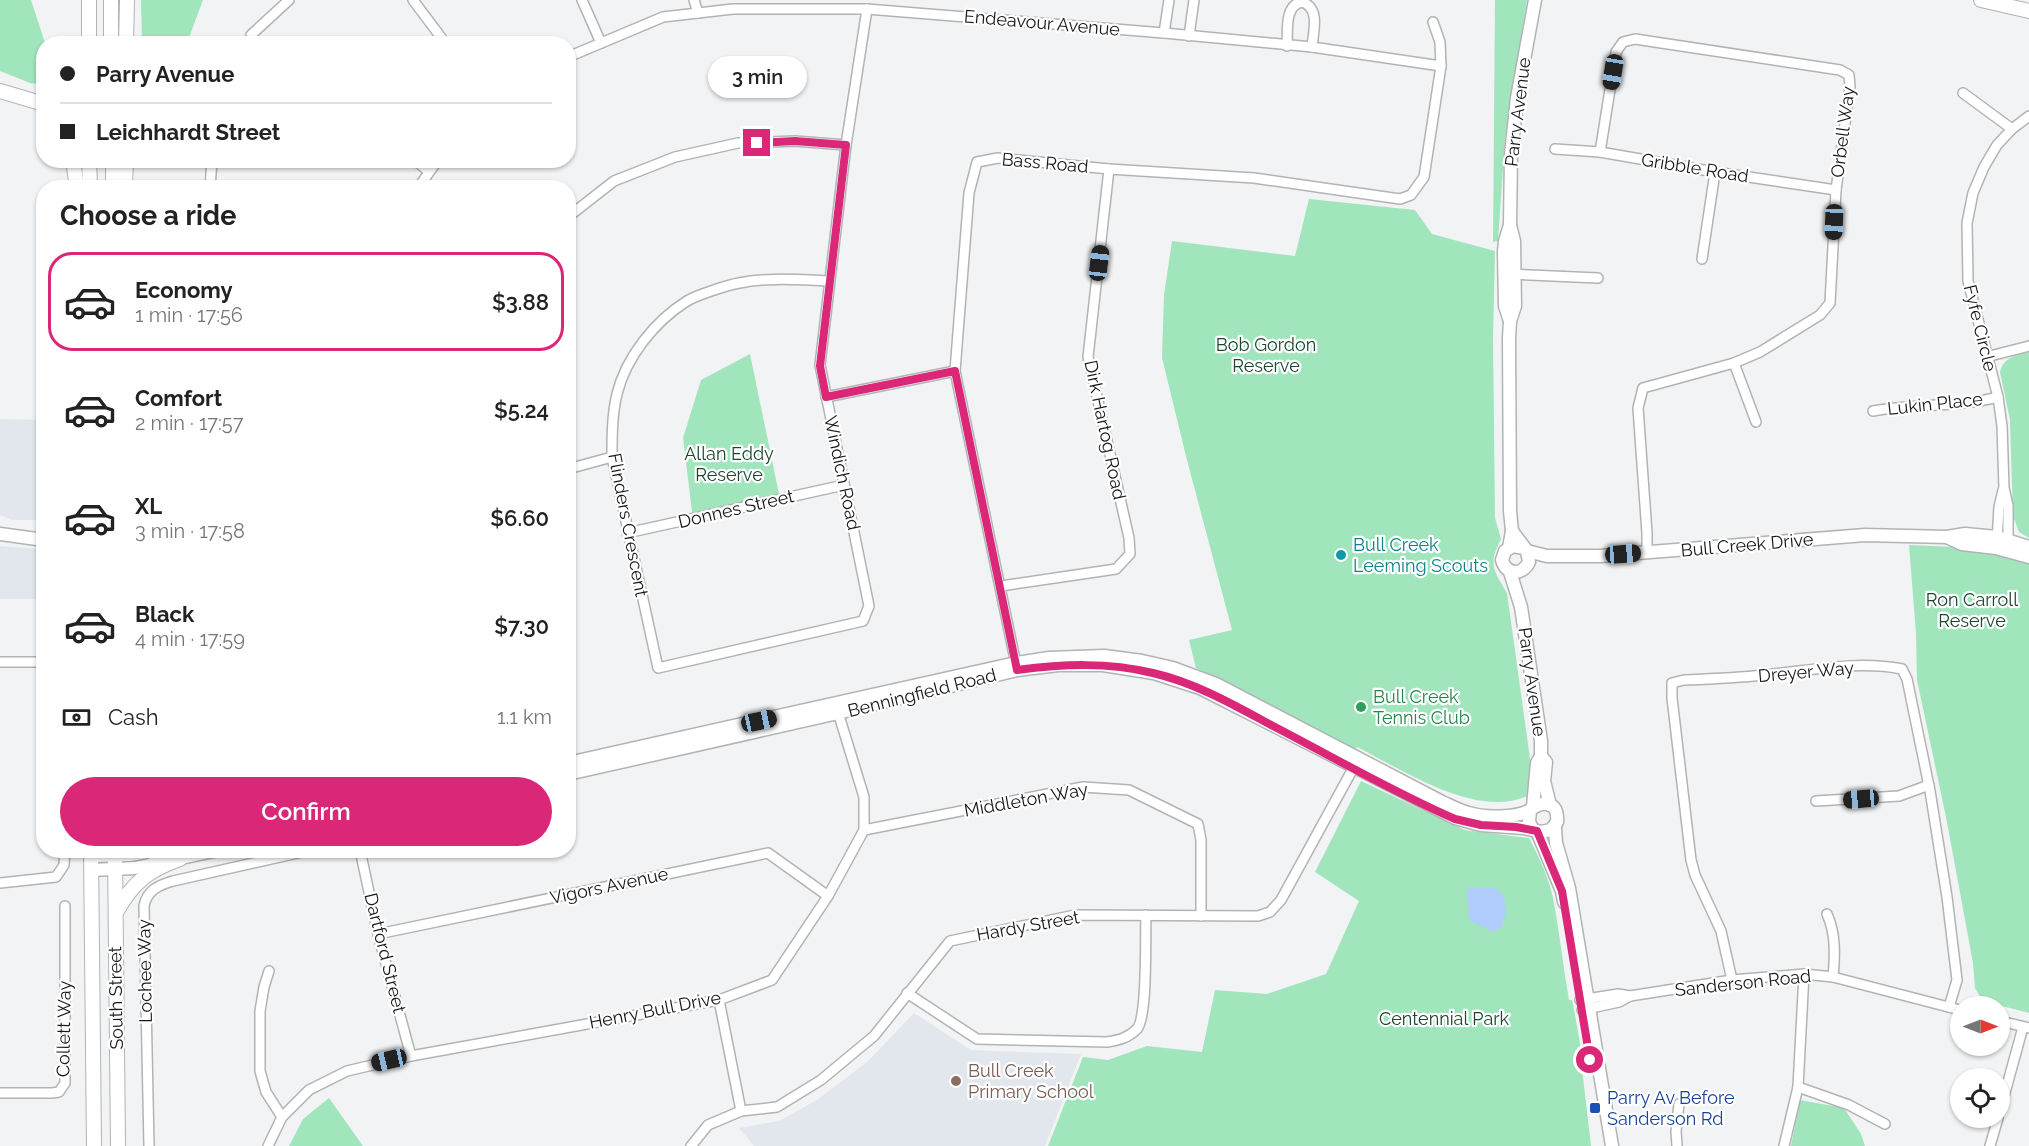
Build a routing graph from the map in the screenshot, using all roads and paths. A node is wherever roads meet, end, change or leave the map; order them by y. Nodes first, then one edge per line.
1 (89, 0) edge
2 (111, 0) edge
3 (127, 0) edge
4 (289, 0) edge
5 (412, 0) edge
6 (582, 0) edge
7 (694, 0) edge
8 (1169, 0) edge
9 (1194, 0) edge
10 (1535, 0) edge
11 (1981, 0) edge
12 (867, 9) junction
13 (2029, 11) edge
14 (698, 13) junction
15 (1433, 22) dead end
16 (1164, 33) junction
17 (251, 35) dead end
18 (89, 36) edge
19 (111, 36) edge
20 (126, 36) edge
21 (440, 36) edge
22 (1189, 36) junction
23 (601, 43) junction
24 (1287, 46) junction
25 (1312, 47) junction
26 (576, 54) edge
27 (1441, 66) junction
28 (0, 92) edge
29 (1963, 93) dead end
30 (36, 102) edge
31 (2029, 116) edge
32 (2012, 129) junction
33 (846, 145) junction
34 (1555, 149) dead end
35 (1600, 152) junction
36 (425, 168) edge
37 (431, 168) edge
38 (1109, 169) junction
39 (429, 171) junction
40 (1714, 172) junction
41 (423, 180) edge
42 (1836, 190) junction
43 (576, 211) edge
44 (1702, 259) dead end
45 (1509, 274) junction
46 (1598, 278) dead end
47 (830, 281) junction
48 (2029, 346) edge
49 (1986, 357) junction
50 (1734, 363) junction
51 (955, 371) junction
52 (826, 397) junction
53 (1998, 397) junction
54 (1873, 411) dead end
55 (1756, 422) dead end
56 (612, 458) junction
57 (576, 467) edge
58 (844, 485) junction
59 (1512, 531) junction
60 (627, 533) junction
61 (0, 534) edge
62 (36, 537) edge
63 (2002, 544) junction
64 (2029, 547) edge
65 (1509, 548) junction
66 (1647, 552) junction
67 (2029, 557) edge
68 (1526, 558) junction
69 (1510, 572) junction
70 (1001, 586) junction
71 (1521, 607) junction
72 (0, 662) edge
73 (36, 662) edge
74 (1017, 666) junction
75 (658, 668) joint
76 (837, 709) junction
77 (1541, 756) junction
78 (576, 761) edge
79 (1356, 763) junction
80 (576, 772) edge
81 (1929, 785) junction
82 (1816, 801) dead end
83 (1550, 805) junction
84 (1532, 809) junction
85 (1555, 827) junction
86 (864, 830) junction
87 (1535, 831) junction
88 (64, 858) edge
89 (115, 858) edge
90 (184, 858) edge
91 (275, 858) edge
92 (362, 858) edge
93 (91, 859) edge
94 (180, 859) junction
95 (0, 883) edge
96 (828, 896) junction
97 (65, 906) dead end
98 (116, 914) junction
99 (1827, 914) dead end
100 (1146, 915) junction
101 (1201, 916) junction
102 (378, 934) junction
103 (269, 971) dead end
104 (1803, 974) junction
105 (1833, 977) junction
106 (1732, 980) junction
107 (907, 993) junction
108 (719, 1000) junction
109 (1585, 1004) junction
110 (1949, 1007) joint
111 (2010, 1024) edge
112 (2026, 1028) edge
113 (411, 1056) junction
114 (2010, 1079) edge
115 (1798, 1087) junction
116 (0, 1093) edge
117 (1679, 1104) dead end
118 (741, 1112) junction
119 (282, 1117) junction
120 (1885, 1125) dead end
121 (1995, 1128) edge
122 (94, 1146) edge
123 (118, 1146) edge
124 (149, 1146) edge
125 (268, 1146) edge
126 (691, 1146) edge
127 (1604, 1146) edge
128 (1612, 1146) edge
129 (1677, 1146) edge
130 (1784, 1146) edge
131 (1990, 1146) edge

1 - 18 highway
2 - 19 highway
3 - 20 highway
4 - 17 street
5 - 21 street
6 - 23 street
7 - 14 street
8 - 16 street
9 - 22 street
10 - 45 main road, Parry Avenue
11 - 13 highway
12 - 14 street, Endeavour Avenue
12 - 16 street, Endeavour Avenue
12 - 33 street, Windich Road
14 - 23 street, Endeavour Avenue
15 - 27 street, Bass Road
16 - 22 street, Endeavour Avenue
22 - 24 street, Endeavour Avenue
23 - 26 street, Endeavour Avenue
24 - 25 street, Endeavour Avenue
24 - 25 street
25 - 27 street, Endeavour Avenue
27 - 38 street, Bass Road
28 - 30 highway
29 - 32 street
31 - 32 street, Fyfe Circle
32 - 49 street, Fyfe Circle
33 - 43 street
33 - 47 street, Windich Road
34 - 35 street, Gribble Road
35 - 40 street, Gribble Road
35 - 42 street, Orbell Way
36 - 39 street
37 - 39 street
38 - 51 street, Bass Road
38 - 70 street, Dirk Hartog Road
39 - 41 street
40 - 42 street, Gribble Road
40 - 44 street
42 - 50 street, Orbell Way
45 - 46 street
45 - 59 main road, Parry Avenue
47 - 52 street, Windich Road
47 - 56 street, Flinders Crescent
48 - 49 street
49 - 53 street, Fyfe Circle
50 - 55 street
50 - 66 street, Orbell Way
51 - 52 street
51 - 70 street, Bass Road
52 - 58 street, Windich Road
53 - 54 street, Lukin Place
53 - 63 street, Fyfe Circle
56 - 57 street
56 - 60 street, Flinders Crescent
58 - 60 street, Donnes Street
58 - 75 street, Windich Road
59 - 65 main road, Parry Avenue
59 - 68 main road
60 - 75 street, Flinders Crescent
61 - 62 main road
63 - 64 main road, Bull Creek Drive
63 - 66 main road, Bull Creek Drive
63 - 67 main road, Bull Creek Drive
65 - 68 main road
65 - 69 main road, Parry Avenue
66 - 68 main road, Bull Creek Drive
68 - 69 main road
68 - 71 main road, Parry Avenue
69 - 71 main road, Parry Avenue
70 - 74 street, Bass Road
71 - 77 main road, Parry Avenue
72 - 73 street
74 - 76 main road, Benningfield Road
74 - 79 main road, Benningfield Road
76 - 78 main road, Benningfield Road
76 - 80 main road, Benningfield Road
76 - 86 street, Henry Bull Drive
77 - 83 main road, Parry Avenue
77 - 84 main road, Parry Avenue
79 - 84 main road, Benningfield Road
79 - 87 main road, Benningfield Road
79 - 101 street, Hardy Street
81 - 82 street
81 - 106 street, Dreyer Way
81 - 110 street, Dreyer Way
83 - 84 main road
83 - 85 main road, Parry Avenue
84 - 87 main road, Parry Avenue
85 - 87 main road
85 - 109 main road, Parry Avenue
86 - 96 street, Henry Bull Drive
86 - 101 street, Middleton Way
87 - 109 main road, Parry Avenue
88 - 95 street
89 - 93 main road
89 - 94 main road
89 - 98 highway, South Street
90 - 94 main road
91 - 124 street, Lochee Way
92 - 102 street, Dartford Street
93 - 122 highway, South Street
94 - 98 highway
96 - 102 street, Vigors Avenue
96 - 108 street, Henry Bull Drive
97 - 116 street, Collett Way
98 - 123 highway, South Street
99 - 105 street
100 - 101 street, Hardy Street
100 - 107 street, Hardy Street
100 - 107 street
102 - 113 street, Dartford Street
103 - 119 street
104 - 105 street, Sanderson Road
104 - 106 street, Sanderson Road
104 - 115 street
105 - 110 street, Sanderson Road
106 - 109 street, Sanderson Road
107 - 118 street, Hardy Street
108 - 113 street, Henry Bull Drive
108 - 118 street
109 - 127 main road, Parry Avenue
109 - 128 main road, Parry Avenue
111 - 112 street
112 - 114 street
113 - 119 street, Henry Bull Drive
115 - 120 street
115 - 130 street
117 - 129 street
118 - 126 street, Hardy Street
119 - 125 street, Henry Bull Drive
121 - 131 street

